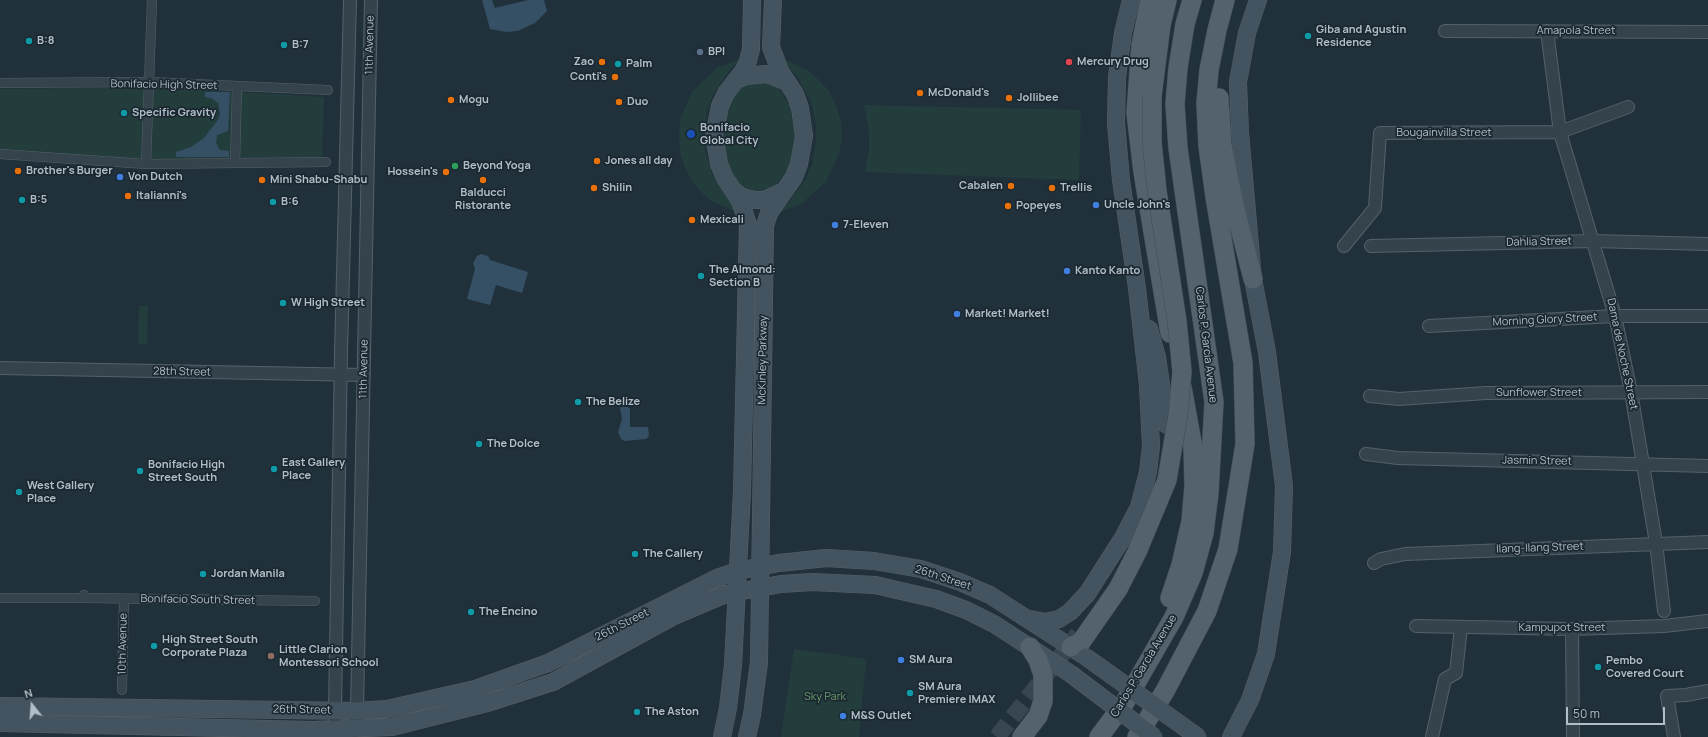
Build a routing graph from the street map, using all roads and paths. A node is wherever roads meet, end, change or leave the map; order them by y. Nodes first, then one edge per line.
1 (152, 0) edge
2 (350, 0) edge
3 (371, 0) edge
4 (752, 0) edge
5 (773, 0) edge
6 (1130, 0) edge
7 (1150, 0) edge
8 (1167, 0) edge
9 (1192, 0) edge
10 (1225, 0) edge
11 (1258, 0) edge
12 (1217, 30) junction
13 (1445, 31) dead end
14 (1547, 31) junction
15 (1708, 32) edge
16 (735, 81) junction
17 (149, 82) junction
18 (787, 82) junction
19 (0, 83) edge
20 (237, 87) junction
21 (328, 90) dead end
22 (1628, 107) dead end
23 (1560, 132) junction
24 (0, 154) edge
25 (326, 162) dead end
26 (235, 163) junction
27 (146, 164) junction
28 (733, 190) junction
29 (786, 190) junction
30 (1593, 241) junction
31 (1708, 244) edge
32 (1344, 246) dead end
33 (1371, 246) dead end
34 (1253, 279) junction
35 (1137, 288) junction
36 (1616, 316) junction
37 (1708, 316) edge
38 (1429, 326) dead end
39 (0, 368) edge
40 (341, 374) junction
41 (364, 375) junction
42 (1631, 392) junction
43 (1708, 392) edge
44 (1370, 396) dead end
45 (1167, 425) dead end
46 (1366, 454) dead end
47 (1644, 463) junction
48 (1708, 466) edge
49 (1708, 542) edge
50 (1656, 543) junction
51 (1374, 563) dead end
52 (760, 566) junction
53 (737, 571) junction
54 (760, 587) junction
55 (736, 591) junction
56 (0, 598) edge
57 (124, 599) junction
58 (313, 601) dead end
59 (1664, 611) dead end
60 (1028, 618) junction
61 (1708, 622) edge
62 (1416, 626) dead end
63 (1461, 627) junction
64 (1572, 629) junction
65 (1030, 647) junction
66 (1079, 652) junction
67 (1146, 665) junction
68 (122, 690) dead end
69 (1708, 691) edge
70 (0, 706) edge
71 (335, 711) junction
72 (357, 711) junction
73 (0, 723) edge
74 (345, 733) edge
75 (722, 737) edge
76 (747, 737) edge
77 (1022, 737) edge
78 (1099, 737) edge
79 (1137, 737) edge
80 (1154, 737) edge
81 (1198, 737) edge
82 (1231, 737) edge
83 (1432, 737) edge
84 (1573, 737) edge
85 (1674, 737) edge

1 - 17 street
2 - 40 street, 11th Avenue
3 - 41 street, 11th Avenue
4 - 16 main road, McKinley Parkway
5 - 18 main road, McKinley Parkway
6 - 35 main road
7 - 67 main road
8 - 66 main road, bridge
9 - 67 main road, Carlos P. Garcia Avenue
10 - 12 main road
11 - 34 main road
12 - 34 main road
12 - 79 main road
13 - 14 street, Amapola Street
14 - 15 street, Amapola Street
14 - 23 street, Dama de Noche Street
16 - 18 main road
16 - 28 main road, McKinley Parkway
17 - 19 street, Bonifacio High Street
17 - 20 street, Bonifacio High Street
17 - 27 street
18 - 29 main road, McKinley Parkway
20 - 21 street, Bonifacio High Street
20 - 26 street
22 - 23 street, Bougainvilla Street
23 - 30 street, Dama de Noche Street
23 - 32 street, Bougainvilla Street
24 - 27 street
25 - 26 street
26 - 27 street
28 - 29 main road
28 - 53 main road, McKinley Parkway
29 - 52 main road, McKinley Parkway
30 - 31 street, Dahlia Street
30 - 33 street, Dahlia Street
30 - 36 street, Dama de Noche Street
34 - 82 main road
35 - 45 main road
35 - 60 main road
36 - 37 street, Morning Glory Street
36 - 38 street, Morning Glory Street
36 - 42 street, Dama de Noche Street
39 - 40 street, 28th Street
40 - 41 street, 28th Street
40 - 71 street, 11th Avenue
41 - 72 street, 11th Avenue
42 - 43 street, Sunflower Street
42 - 44 street, Sunflower Street
42 - 47 street, Dama de Noche Street
46 - 47 street, Jasmin Street
47 - 48 street, Jasmin Street
47 - 50 street, Dama de Noche Street
49 - 50 street, Ilang-Ilang Street
50 - 51 street, Ilang-Ilang Street
50 - 59 street, Dama de Noche Street
52 - 53 main road, 26th Street
52 - 54 main road, McKinley Parkway
52 - 60 main road, 26th Street
53 - 55 main road, McKinley Parkway
53 - 72 main road, 26th Street
54 - 55 main road, 26th Street
54 - 65 main road, 26th Street
54 - 76 main road, McKinley Parkway
55 - 74 main road, 26th Street
55 - 75 main road, McKinley Parkway
56 - 57 street, Bonifacio South Street
57 - 58 street, Bonifacio South Street
57 - 68 street, 10th Avenue
60 - 66 main road, 26th Street
61 - 64 street, Kampupot Street
62 - 63 street, Kampupot Street
63 - 64 street, Kampupot Street
63 - 83 street
64 - 84 street
65 - 77 main road
65 - 80 main road, 26th Street, bridge
66 - 81 main road, 26th Street, bridge
67 - 78 main road, Carlos P. Garcia Avenue
69 - 85 street
70 - 71 main road, 26th Street
71 - 72 main road, 26th Street
71 - 74 street, 11th Avenue
72 - 74 street, 11th Avenue
73 - 74 main road, 26th Street

